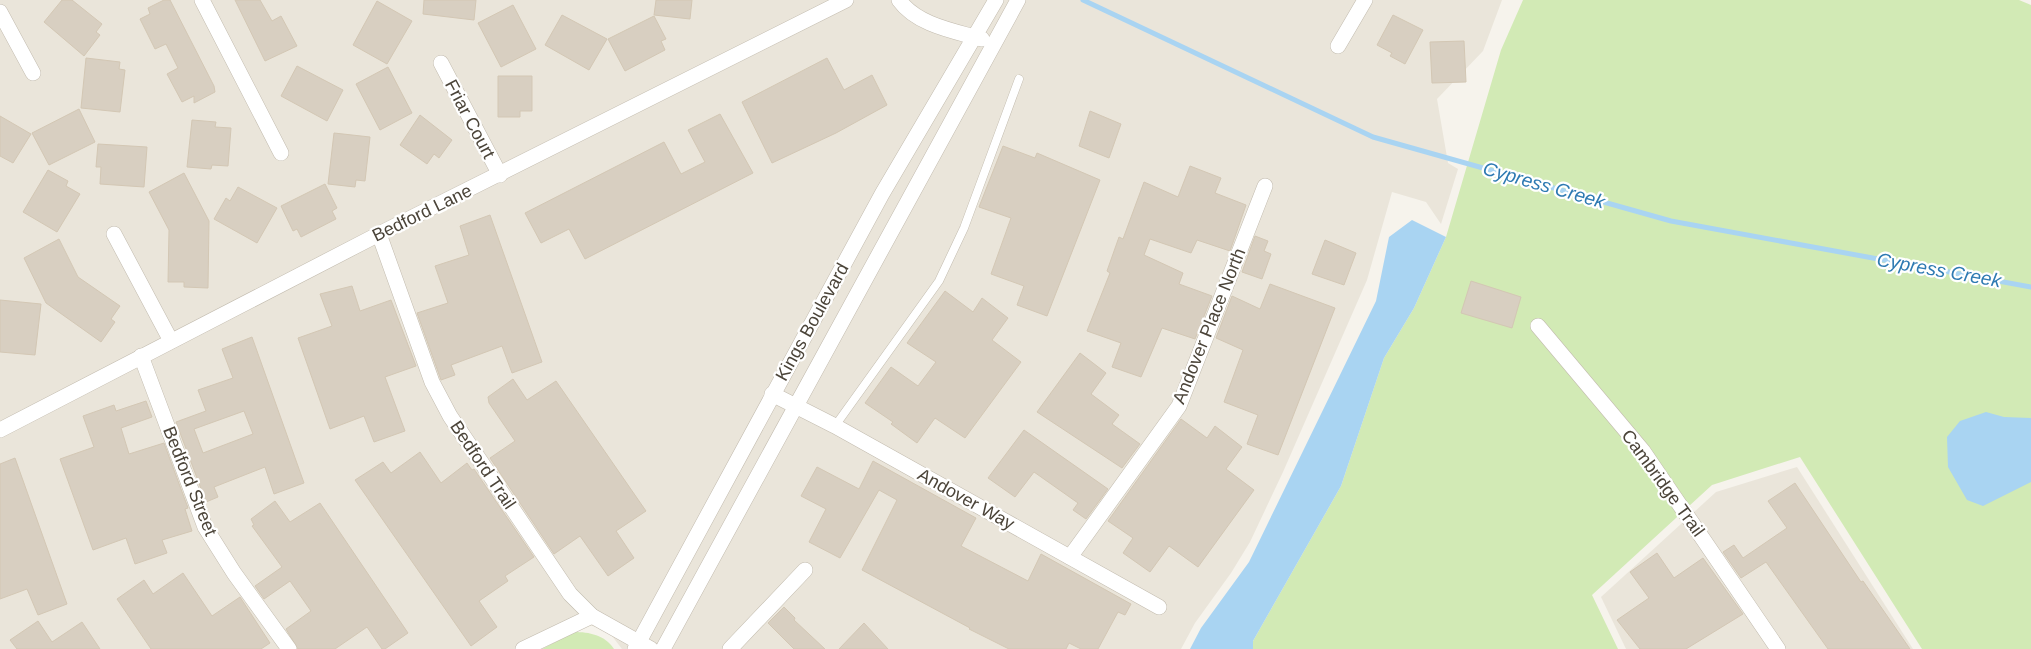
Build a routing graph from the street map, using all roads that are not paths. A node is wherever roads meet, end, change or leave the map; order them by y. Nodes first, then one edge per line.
1 (202, 0) edge
2 (846, 0) edge
3 (899, 0) edge
4 (1018, 0) edge
5 (1365, 0) edge
6 (994, 3) edge
7 (0, 12) edge
8 (974, 37) junction
9 (994, 42) junction
10 (1338, 46) dead end
11 (441, 63) dead end
12 (33, 73) dead end
13 (1019, 79) dead end
14 (281, 153) dead end
15 (500, 175) junction
16 (1265, 186) dead end
17 (114, 234) dead end
18 (379, 234) junction
19 (1538, 326) dead end
20 (171, 341) junction
21 (141, 356) junction
22 (772, 394) junction
23 (794, 405) junction
24 (835, 426) junction
25 (0, 430) edge
26 (1070, 557) junction
27 (806, 570) dead end
28 (1159, 607) dead end
29 (592, 616) junction
30 (641, 647) edge
31 (289, 649) edge
32 (523, 649) edge
33 (662, 649) edge
34 (730, 649) edge
35 (1778, 649) edge

1 - 14 street
2 - 15 street, Bedford Lane
3 - 8 street
4 - 9 street, Kings Boulevard
5 - 10 street
6 - 8 street, Kings Boulevard
7 - 12 street
8 - 9 street
8 - 22 street, Kings Boulevard
9 - 23 street, Kings Boulevard
11 - 15 street, Friar Court
13 - 24 lane
15 - 18 street, Bedford Lane
16 - 26 street, Andover Place North
17 - 20 street
18 - 20 street, Bedford Lane
18 - 29 street, Bedford Trail
19 - 35 street, Cambridge Trail
20 - 21 street, Bedford Lane
21 - 25 street, Bedford Lane
21 - 31 street, Bedford Street
22 - 23 street, Andover Way
22 - 30 street, Kings Boulevard
23 - 24 street, Andover Way
23 - 33 street, Kings Boulevard
24 - 26 street, Andover Way
26 - 28 street, Andover Way
27 - 34 street
29 - 30 street, Bedford Trail
29 - 32 street

